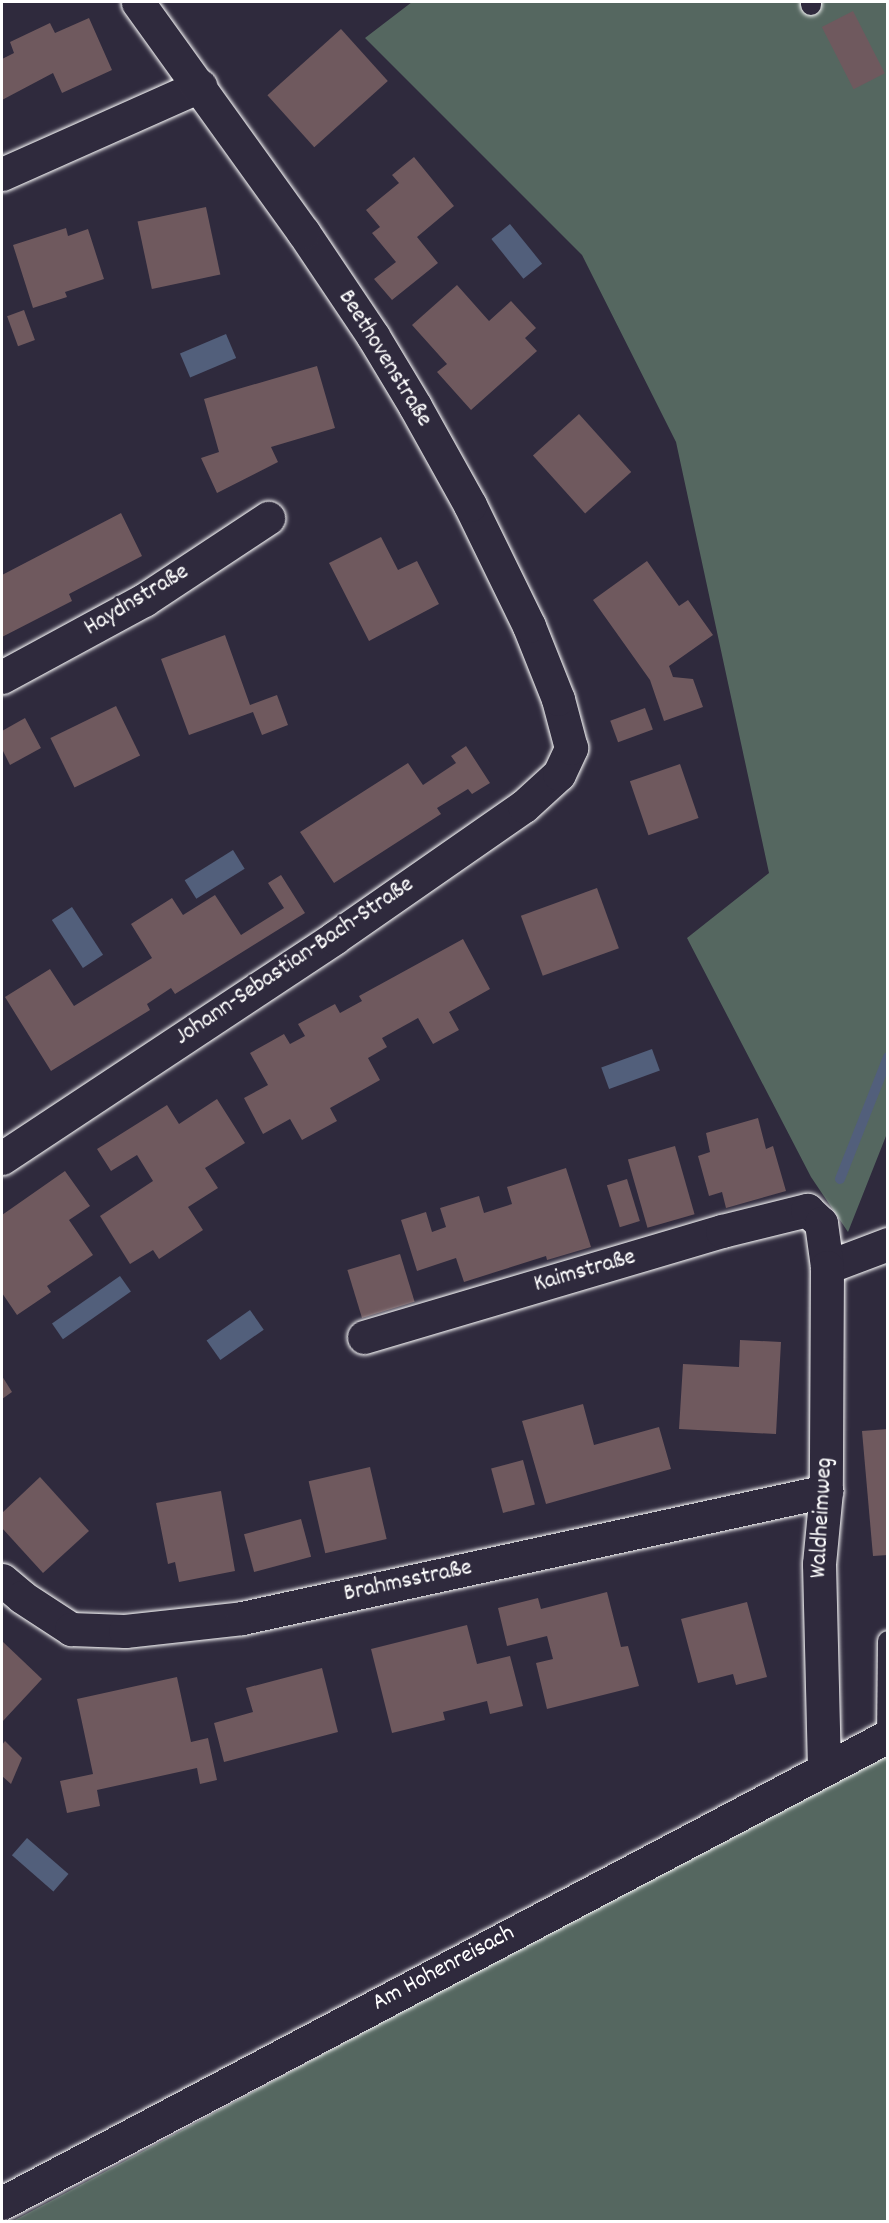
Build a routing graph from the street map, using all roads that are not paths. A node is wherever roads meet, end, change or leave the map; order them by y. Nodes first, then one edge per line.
1 (138, 2) edge
2 (200, 86) junction
3 (2, 174) edge
4 (268, 518) dead end
5 (2, 677) edge
6 (572, 748) joint
7 (2, 1158) edge
8 (807, 1210) joint
9 (888, 1244) edge
10 (827, 1267) junction
11 (364, 1337) dead end
12 (826, 1491) junction
13 (2, 1580) edge
14 (888, 1641) edge
15 (887, 1669) edge
16 (887, 1736) edge
17 (824, 1769) junction
18 (2, 2202) edge

1 - 2 street, Beethovenstraße
2 - 3 street
2 - 6 street, Beethovenstraße
4 - 5 street, Haydnstraße
6 - 7 street, Johann-Sebastian-Bach-Straße
8 - 10 street, Waldheimweg
8 - 11 street, Kaimstraße
9 - 10 street
10 - 12 street, Waldheimweg
12 - 13 street, Brahmsstraße
12 - 17 street, Waldheimweg
14 - 15 lane
15 - 16 lane
16 - 17 street, Am Hohenreisach
17 - 18 street, Am Hohenreisach

